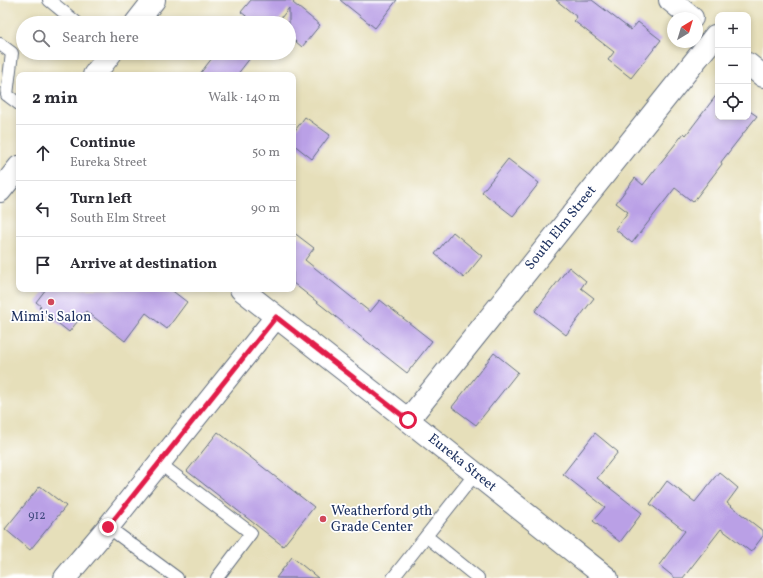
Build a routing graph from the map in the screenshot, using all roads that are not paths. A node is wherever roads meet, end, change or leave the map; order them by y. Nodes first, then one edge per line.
1 (49, 0) edge
2 (154, 0) edge
3 (670, 0) edge
4 (685, 12) edge
5 (68, 16) edge
6 (141, 16) edge
7 (703, 27) edge
8 (715, 37) edge
9 (715, 39) edge
10 (0, 44) edge
11 (106, 60) edge
12 (751, 66) edge
13 (96, 72) edge
14 (763, 76) edge
15 (3, 97) edge
16 (16, 103) edge
17 (16, 170) edge
18 (2, 185) edge
19 (245, 292) edge
20 (276, 317) junction
21 (408, 420) junction
22 (159, 463) junction
23 (475, 474) junction
24 (108, 527) junction
25 (426, 536) junction
26 (398, 576) edge
27 (66, 578) edge
28 (177, 578) edge
29 (216, 578) edge
30 (478, 578) edge
31 (606, 578) edge

1 - 5 lane
2 - 6 street
3 - 4 street
7 - 8 street
9 - 21 street, South Elm Street
10 - 15 lane
11 - 13 street
12 - 14 street
15 - 16 lane
17 - 18 street
19 - 20 street, Eureka Street
20 - 21 street, Eureka Street
20 - 22 street
21 - 23 street, Eureka Street
22 - 24 street
22 - 29 lane
23 - 25 lane
23 - 31 street, Eureka Street
24 - 27 street
24 - 28 lane
25 - 26 lane
25 - 30 lane

